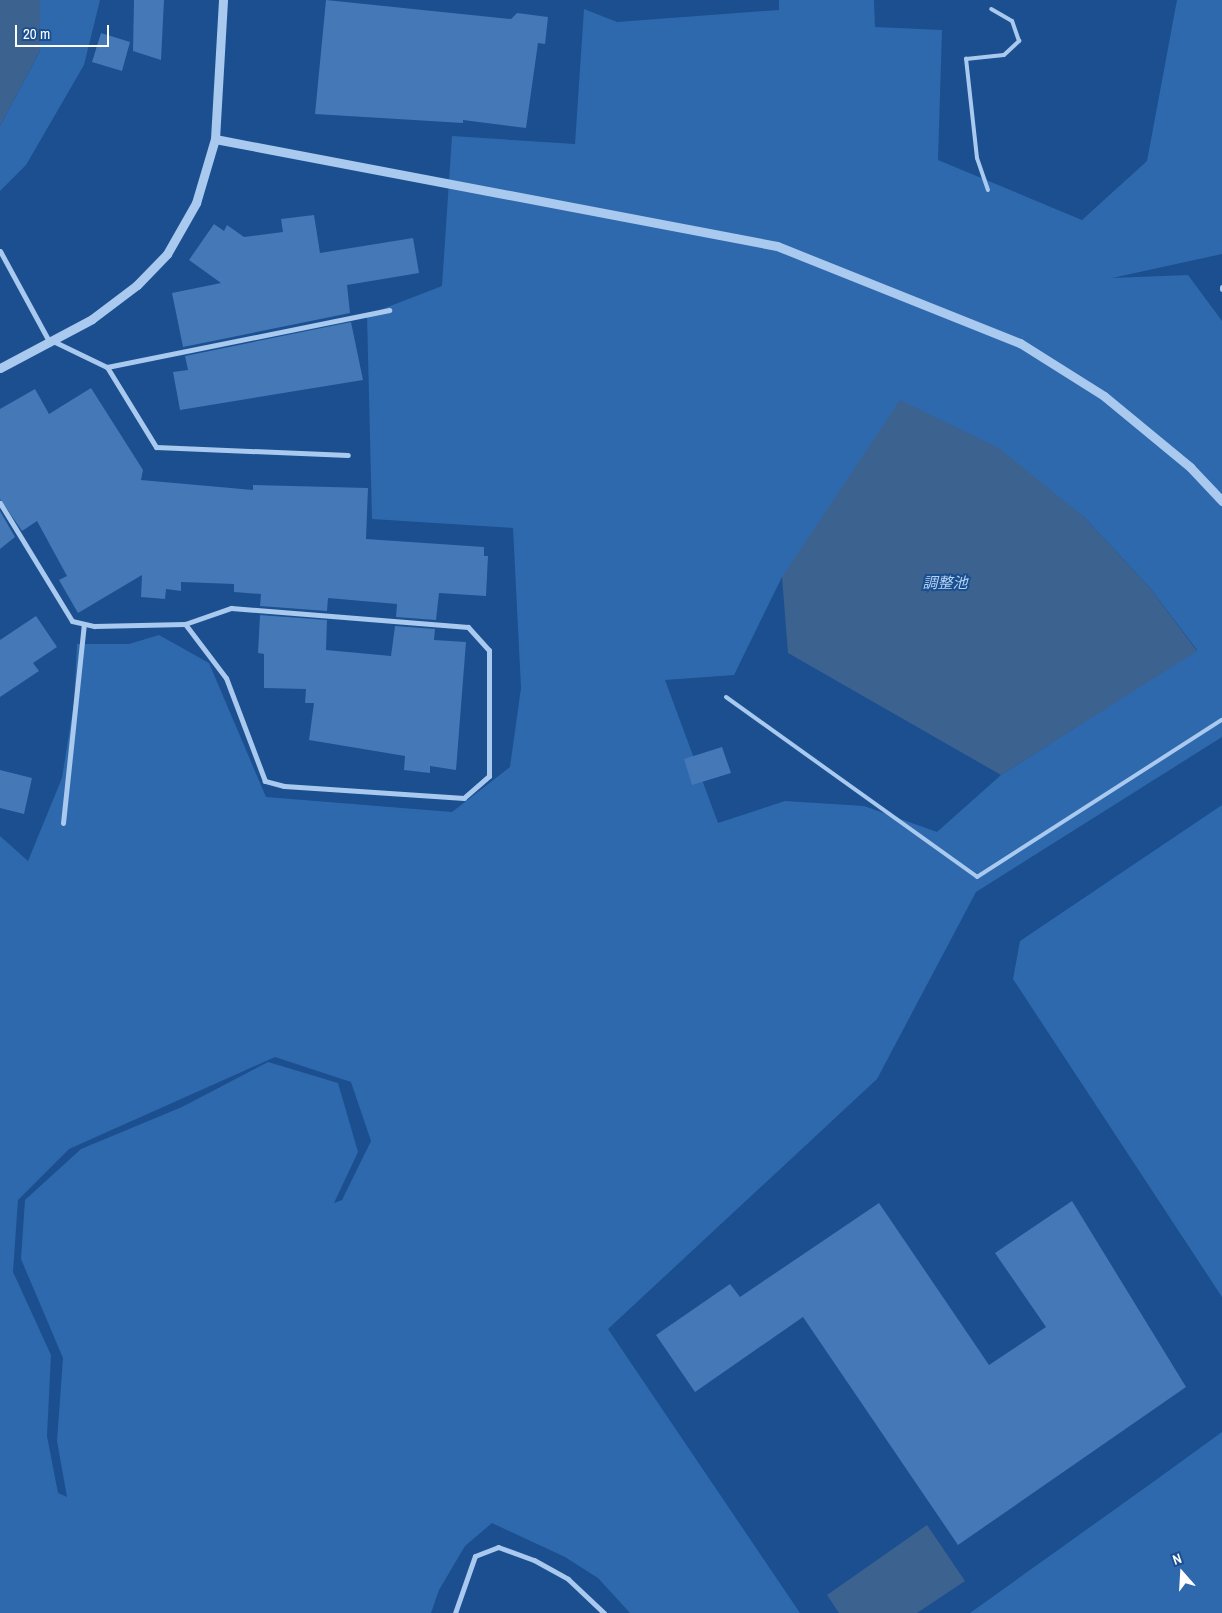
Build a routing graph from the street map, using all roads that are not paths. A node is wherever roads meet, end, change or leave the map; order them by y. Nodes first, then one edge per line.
1 (223, 0) edge
2 (991, 9) dead end
3 (215, 139) junction
4 (988, 190) dead end
5 (0, 251) edge
6 (390, 310) dead end
7 (53, 343) junction
8 (107, 367) junction
9 (0, 368) edge
10 (348, 455) dead end
11 (1222, 500) edge
12 (0, 502) edge
13 (84, 624) junction
14 (185, 624) junction
15 (726, 697) dead end
16 (1222, 720) edge
17 (63, 823) dead end
18 (455, 1613) edge
19 (604, 1613) edge

1 - 3 street
2 - 4 lane
3 - 7 street
3 - 11 street
5 - 7 street
6 - 8 street
7 - 8 street
7 - 9 street
8 - 10 street
12 - 13 street
13 - 14 street
13 - 17 street
14 - 14 street
15 - 16 lane
18 - 19 street

